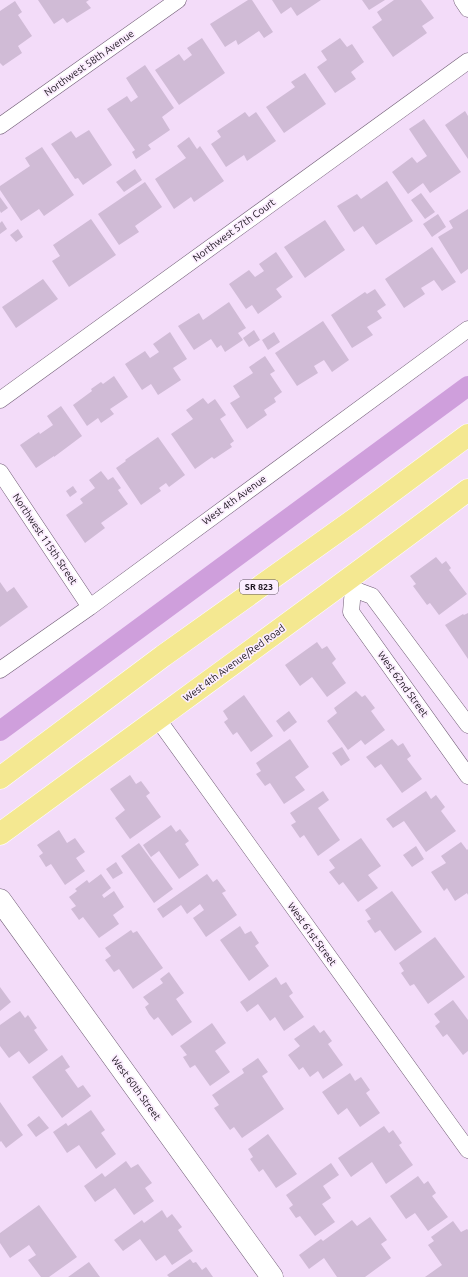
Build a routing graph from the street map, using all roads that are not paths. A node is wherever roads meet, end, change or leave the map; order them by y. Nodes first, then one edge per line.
1 (178, 0) edge
2 (462, 0) edge
3 (468, 10) edge
4 (468, 61) edge
5 (0, 126) edge
6 (468, 329) edge
7 (0, 400) edge
8 (468, 435) edge
9 (459, 446) edge
10 (0, 472) edge
11 (468, 490) edge
12 (350, 585) junction
13 (90, 607) junction
14 (0, 670) edge
15 (157, 718) junction
16 (468, 725) edge
17 (468, 776) edge
18 (0, 778) edge
19 (0, 834) edge
20 (0, 900) edge
21 (468, 1150) edge
22 (272, 1277) edge

1 - 5 street, Northwest 58th Avenue
2 - 3 street
4 - 7 street, Northwest 57th Court
6 - 13 street, West 4th Avenue
8 - 9 main road, SR 823
9 - 18 main road, SR 823
10 - 13 street, Northwest 115th Street
11 - 12 main road, West 4th Avenue/Red Road
12 - 15 main road, West 4th Avenue/Red Road
12 - 16 street
12 - 17 street, West 62nd Street
13 - 14 street, West 4th Avenue
15 - 19 main road, West 4th Avenue/Red Road
15 - 21 street, West 61st Street
20 - 22 street, West 60th Street

